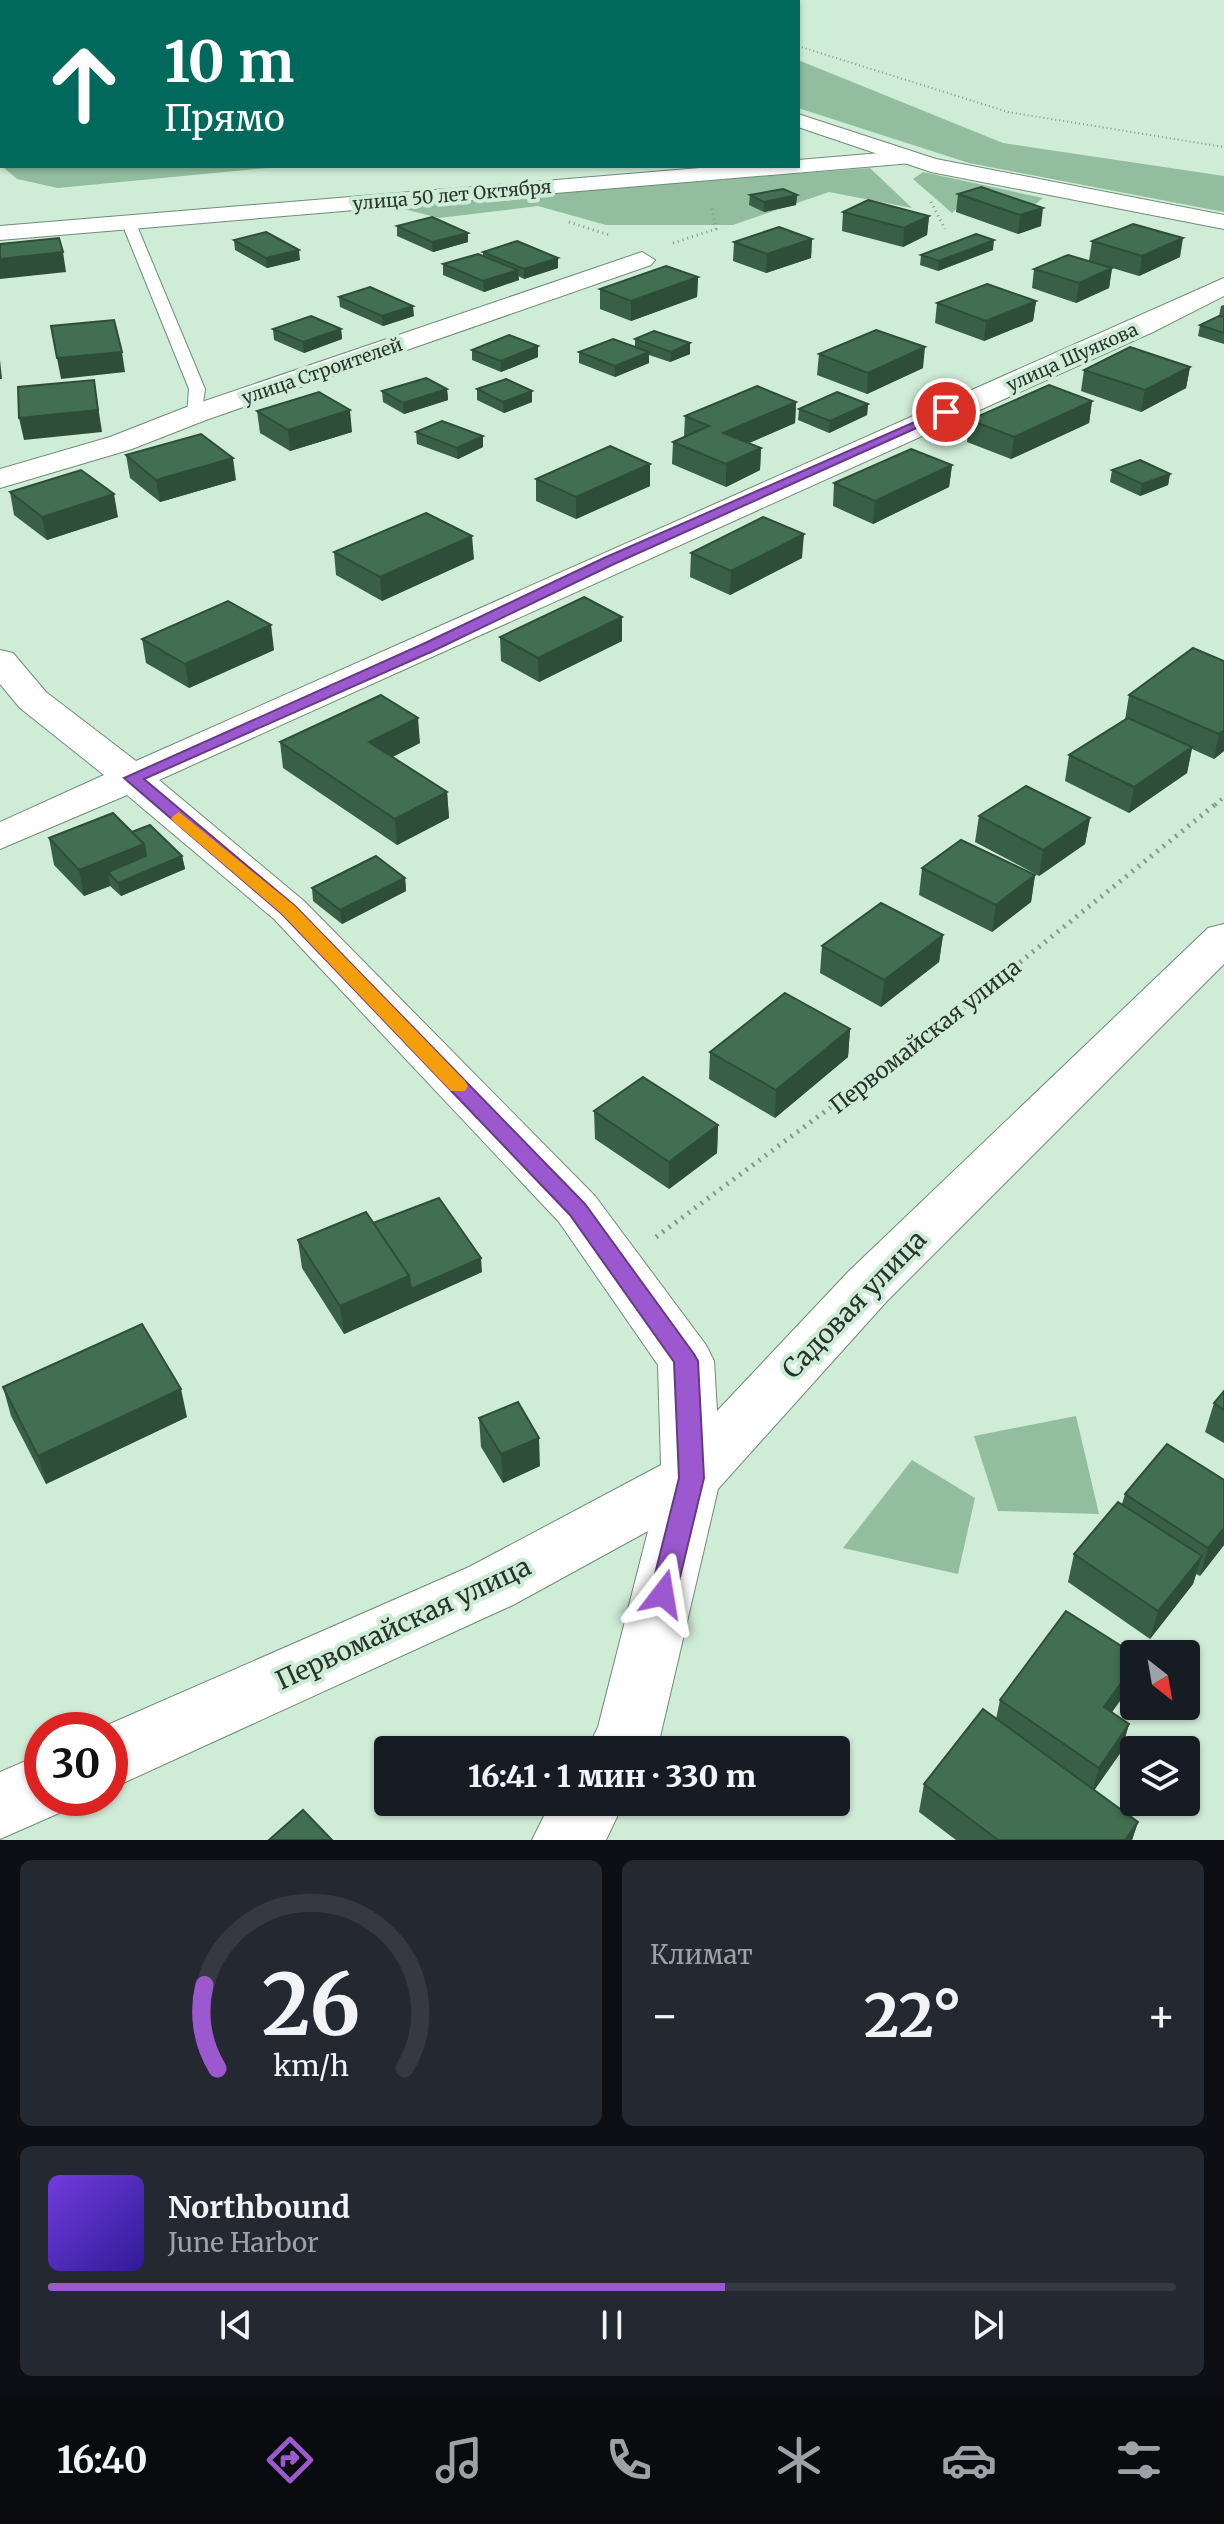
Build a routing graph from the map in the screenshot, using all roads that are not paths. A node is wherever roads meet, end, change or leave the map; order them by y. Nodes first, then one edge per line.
1 (800, 121) edge
2 (904, 158) junction
3 (800, 166) edge
4 (781, 168) edge
5 (128, 221) junction
6 (1224, 222) edge
7 (0, 233) edge
8 (642, 257) road end
9 (1224, 286) edge
10 (195, 414) junction
11 (0, 479) edge
12 (0, 661) edge
13 (132, 778) junction
14 (0, 837) edge
15 (1224, 938) edge
16 (691, 1478) junction
17 (629, 1736) edge
18 (128, 1749) edge
19 (24, 1795) edge
20 (0, 1806) edge
21 (582, 1816) edge
22 (567, 1840) edge

1 - 2 street
2 - 3 street, улица 50 лет Октября
2 - 6 street
4 - 5 street, улица 50 лет Октября
5 - 7 street, улица 50 лет Октября
5 - 10 lane
8 - 10 street, улица Строителей
9 - 13 street, улица Шуякова
10 - 11 street, улица Строителей
12 - 13 street
13 - 14 street, улица Шуякова
13 - 16 street
15 - 16 street, Садовая улица
16 - 17 street, Садовая улица
16 - 18 street, Первомайская улица
19 - 20 street
21 - 22 street

